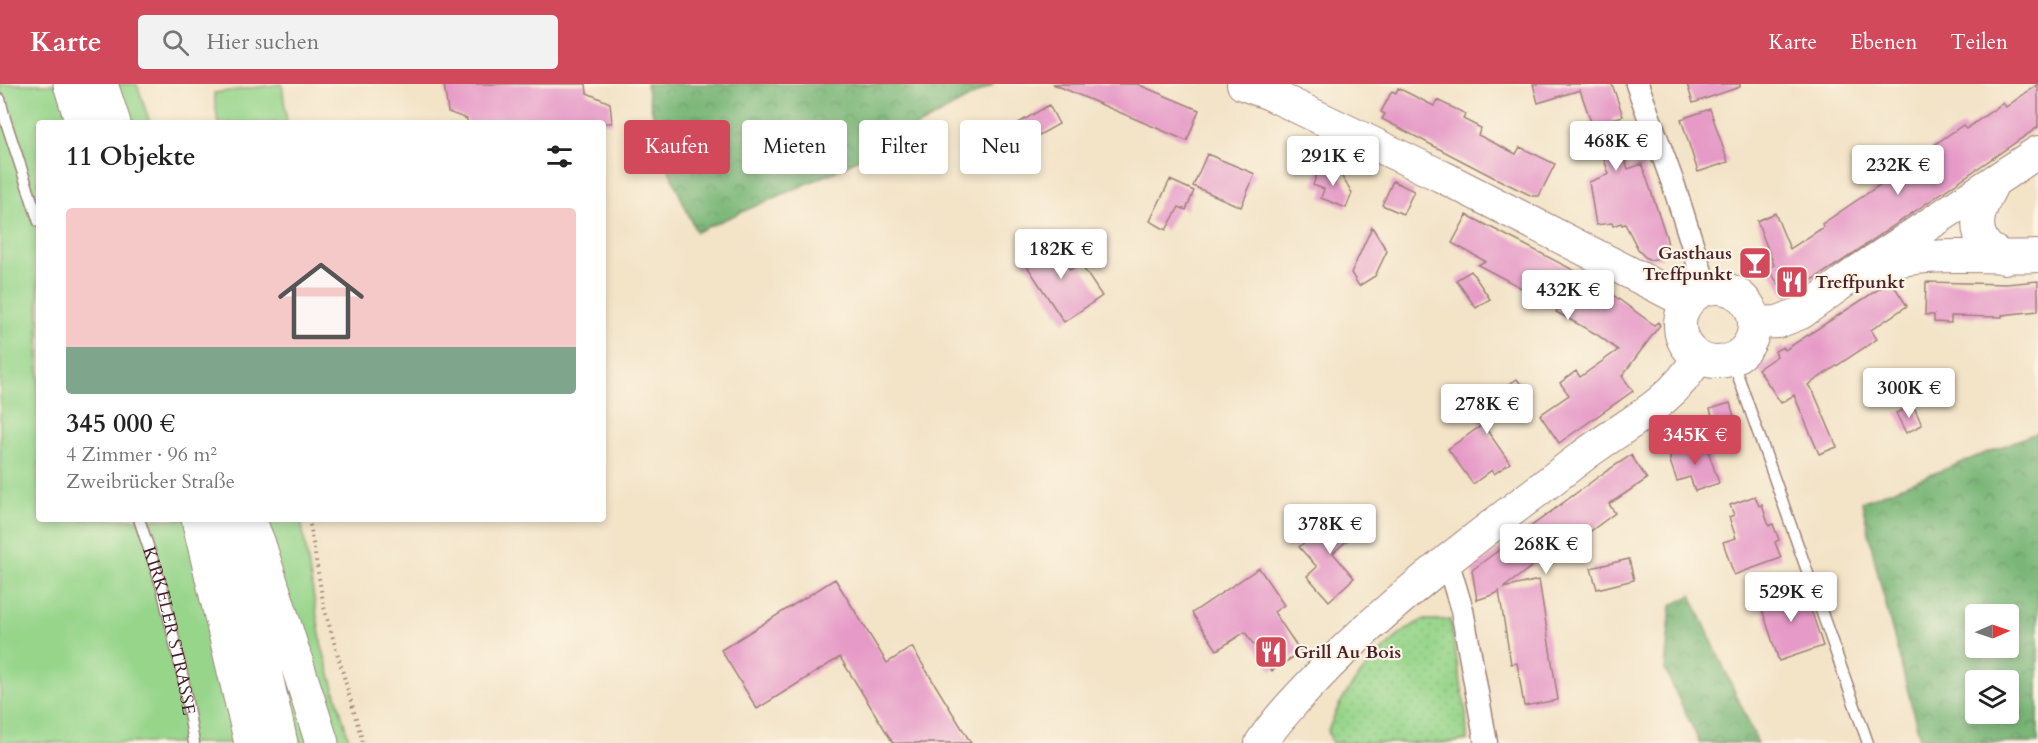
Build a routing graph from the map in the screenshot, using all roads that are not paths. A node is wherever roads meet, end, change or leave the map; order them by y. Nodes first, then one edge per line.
1 (70, 84) edge
2 (100, 84) edge
3 (1243, 84) edge
4 (1637, 84) edge
5 (0, 99) edge
6 (81, 120) edge
7 (113, 120) edge
8 (2038, 152) edge
9 (1994, 181) junction
10 (36, 213) edge
11 (2038, 256) edge
12 (2004, 258) junction
13 (1860, 270) junction
14 (1697, 295) junction
15 (1755, 323) junction
16 (1698, 357) junction
17 (1732, 359) junction
18 (140, 522) edge
19 (199, 522) edge
20 (229, 522) edge
21 (250, 522) edge
22 (1447, 560) junction
23 (194, 743) edge
24 (251, 743) edge
25 (281, 743) edge
26 (321, 743) edge
27 (1261, 743) edge
28 (1486, 743) edge
29 (1868, 743) edge

1 - 6 highway
2 - 7 highway
3 - 14 main road
4 - 14 street
5 - 10 lane
8 - 9 main road
9 - 12 main road
9 - 13 main road
11 - 12 main road
12 - 13 main road
13 - 15 main road
14 - 15 main road
14 - 16 main road
15 - 17 main road
16 - 17 main road
16 - 22 main road
17 - 29 lane
18 - 23 lane, KIRKELER STRASSE
19 - 24 highway
20 - 25 highway
21 - 26 highway
22 - 27 main road
22 - 28 street

